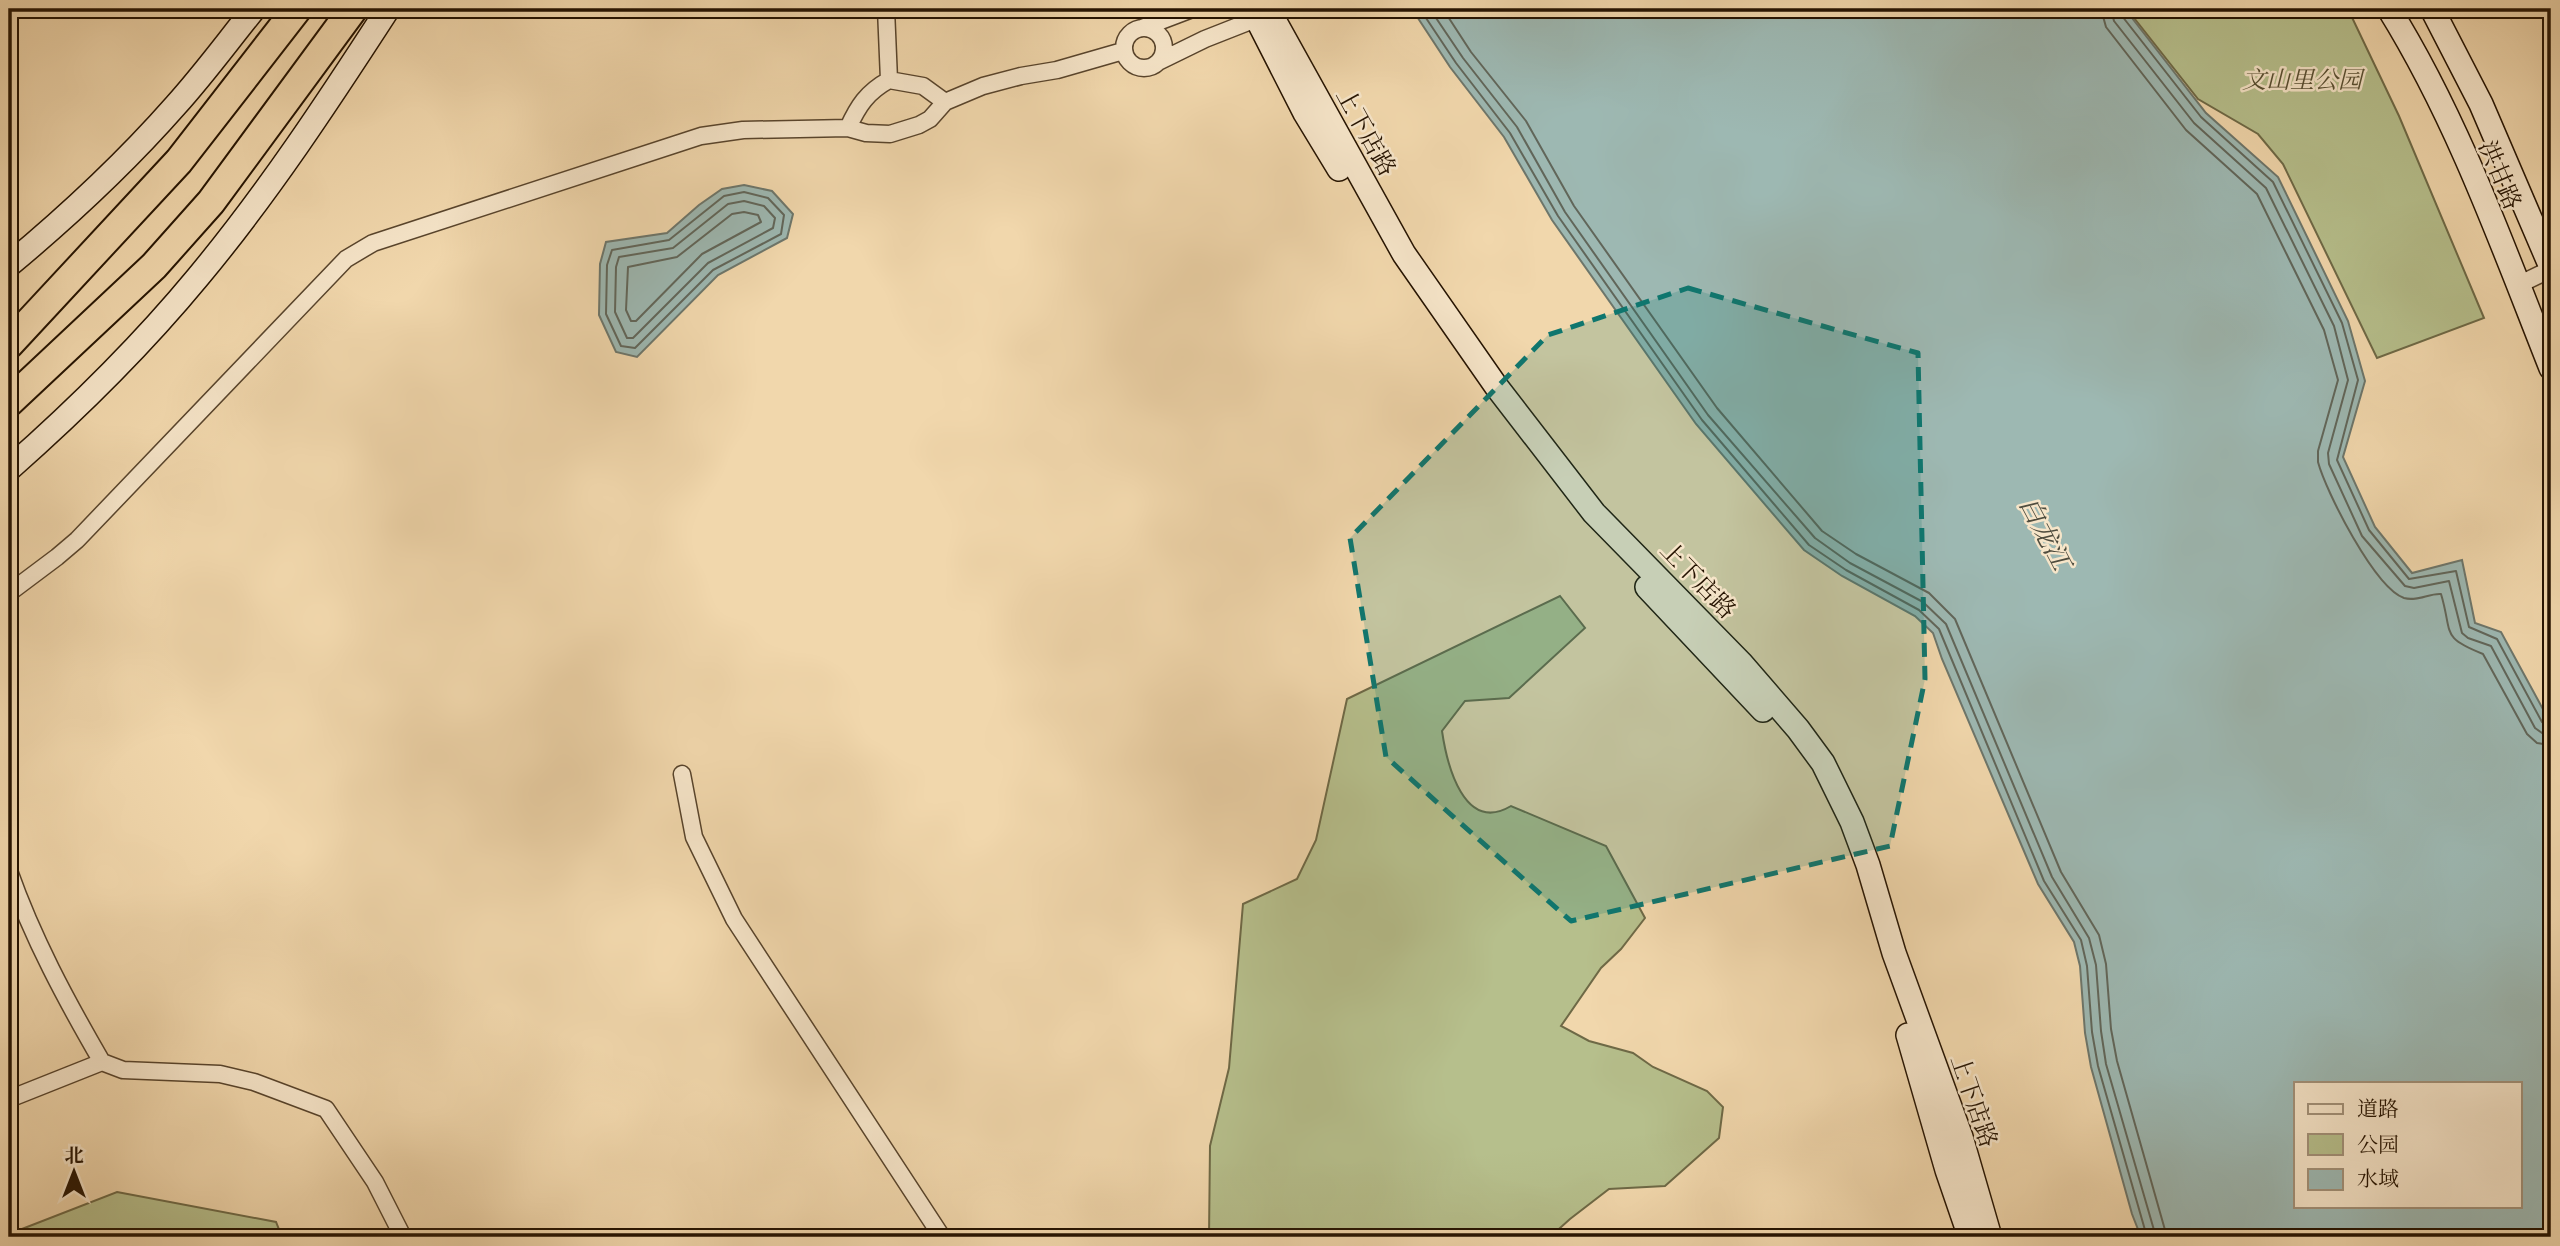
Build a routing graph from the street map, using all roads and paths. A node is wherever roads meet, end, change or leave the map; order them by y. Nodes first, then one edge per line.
1 (254, 9) edge
2 (297, 9) edge
3 (353, 9) edge
4 (388, 9) edge
5 (886, 9) edge
6 (1192, 9) edge
7 (2389, 9) edge
8 (2432, 9) edge
9 (1262, 12) edge
10 (1142, 28) junction
11 (1123, 51) junction
12 (1160, 61) junction
13 (889, 80) junction
14 (945, 102) junction
15 (848, 128) junction
16 (9, 265) edge
17 (2551, 268) edge
18 (2518, 285) junction
19 (9, 344) edge
20 (2551, 368) edge
21 (9, 402) edge
22 (9, 470) edge
23 (9, 593) edge
24 (682, 774) dead end
25 (9, 871) edge
26 (102, 1062) junction
27 (9, 1099) edge
28 (403, 1237) edge
29 (942, 1237) edge
30 (1970, 1237) edge
31 (1990, 1237) edge

1 - 16 main road
2 - 19 highway
3 - 21 highway
4 - 22 main road
5 - 13 street
6 - 10 street
7 - 18 main road, 洪甘路
8 - 17 main road, 洪甘路
9 - 12 street
9 - 30 main road, 上下店路
9 - 31 main road, 上下店路
10 - 11 street
10 - 12 street
11 - 12 street
11 - 14 street
13 - 14 street
13 - 15 street
14 - 15 street
15 - 23 street
17 - 18 street
18 - 20 main road, 洪甘路
24 - 29 street
25 - 26 street
26 - 27 street
26 - 28 street

